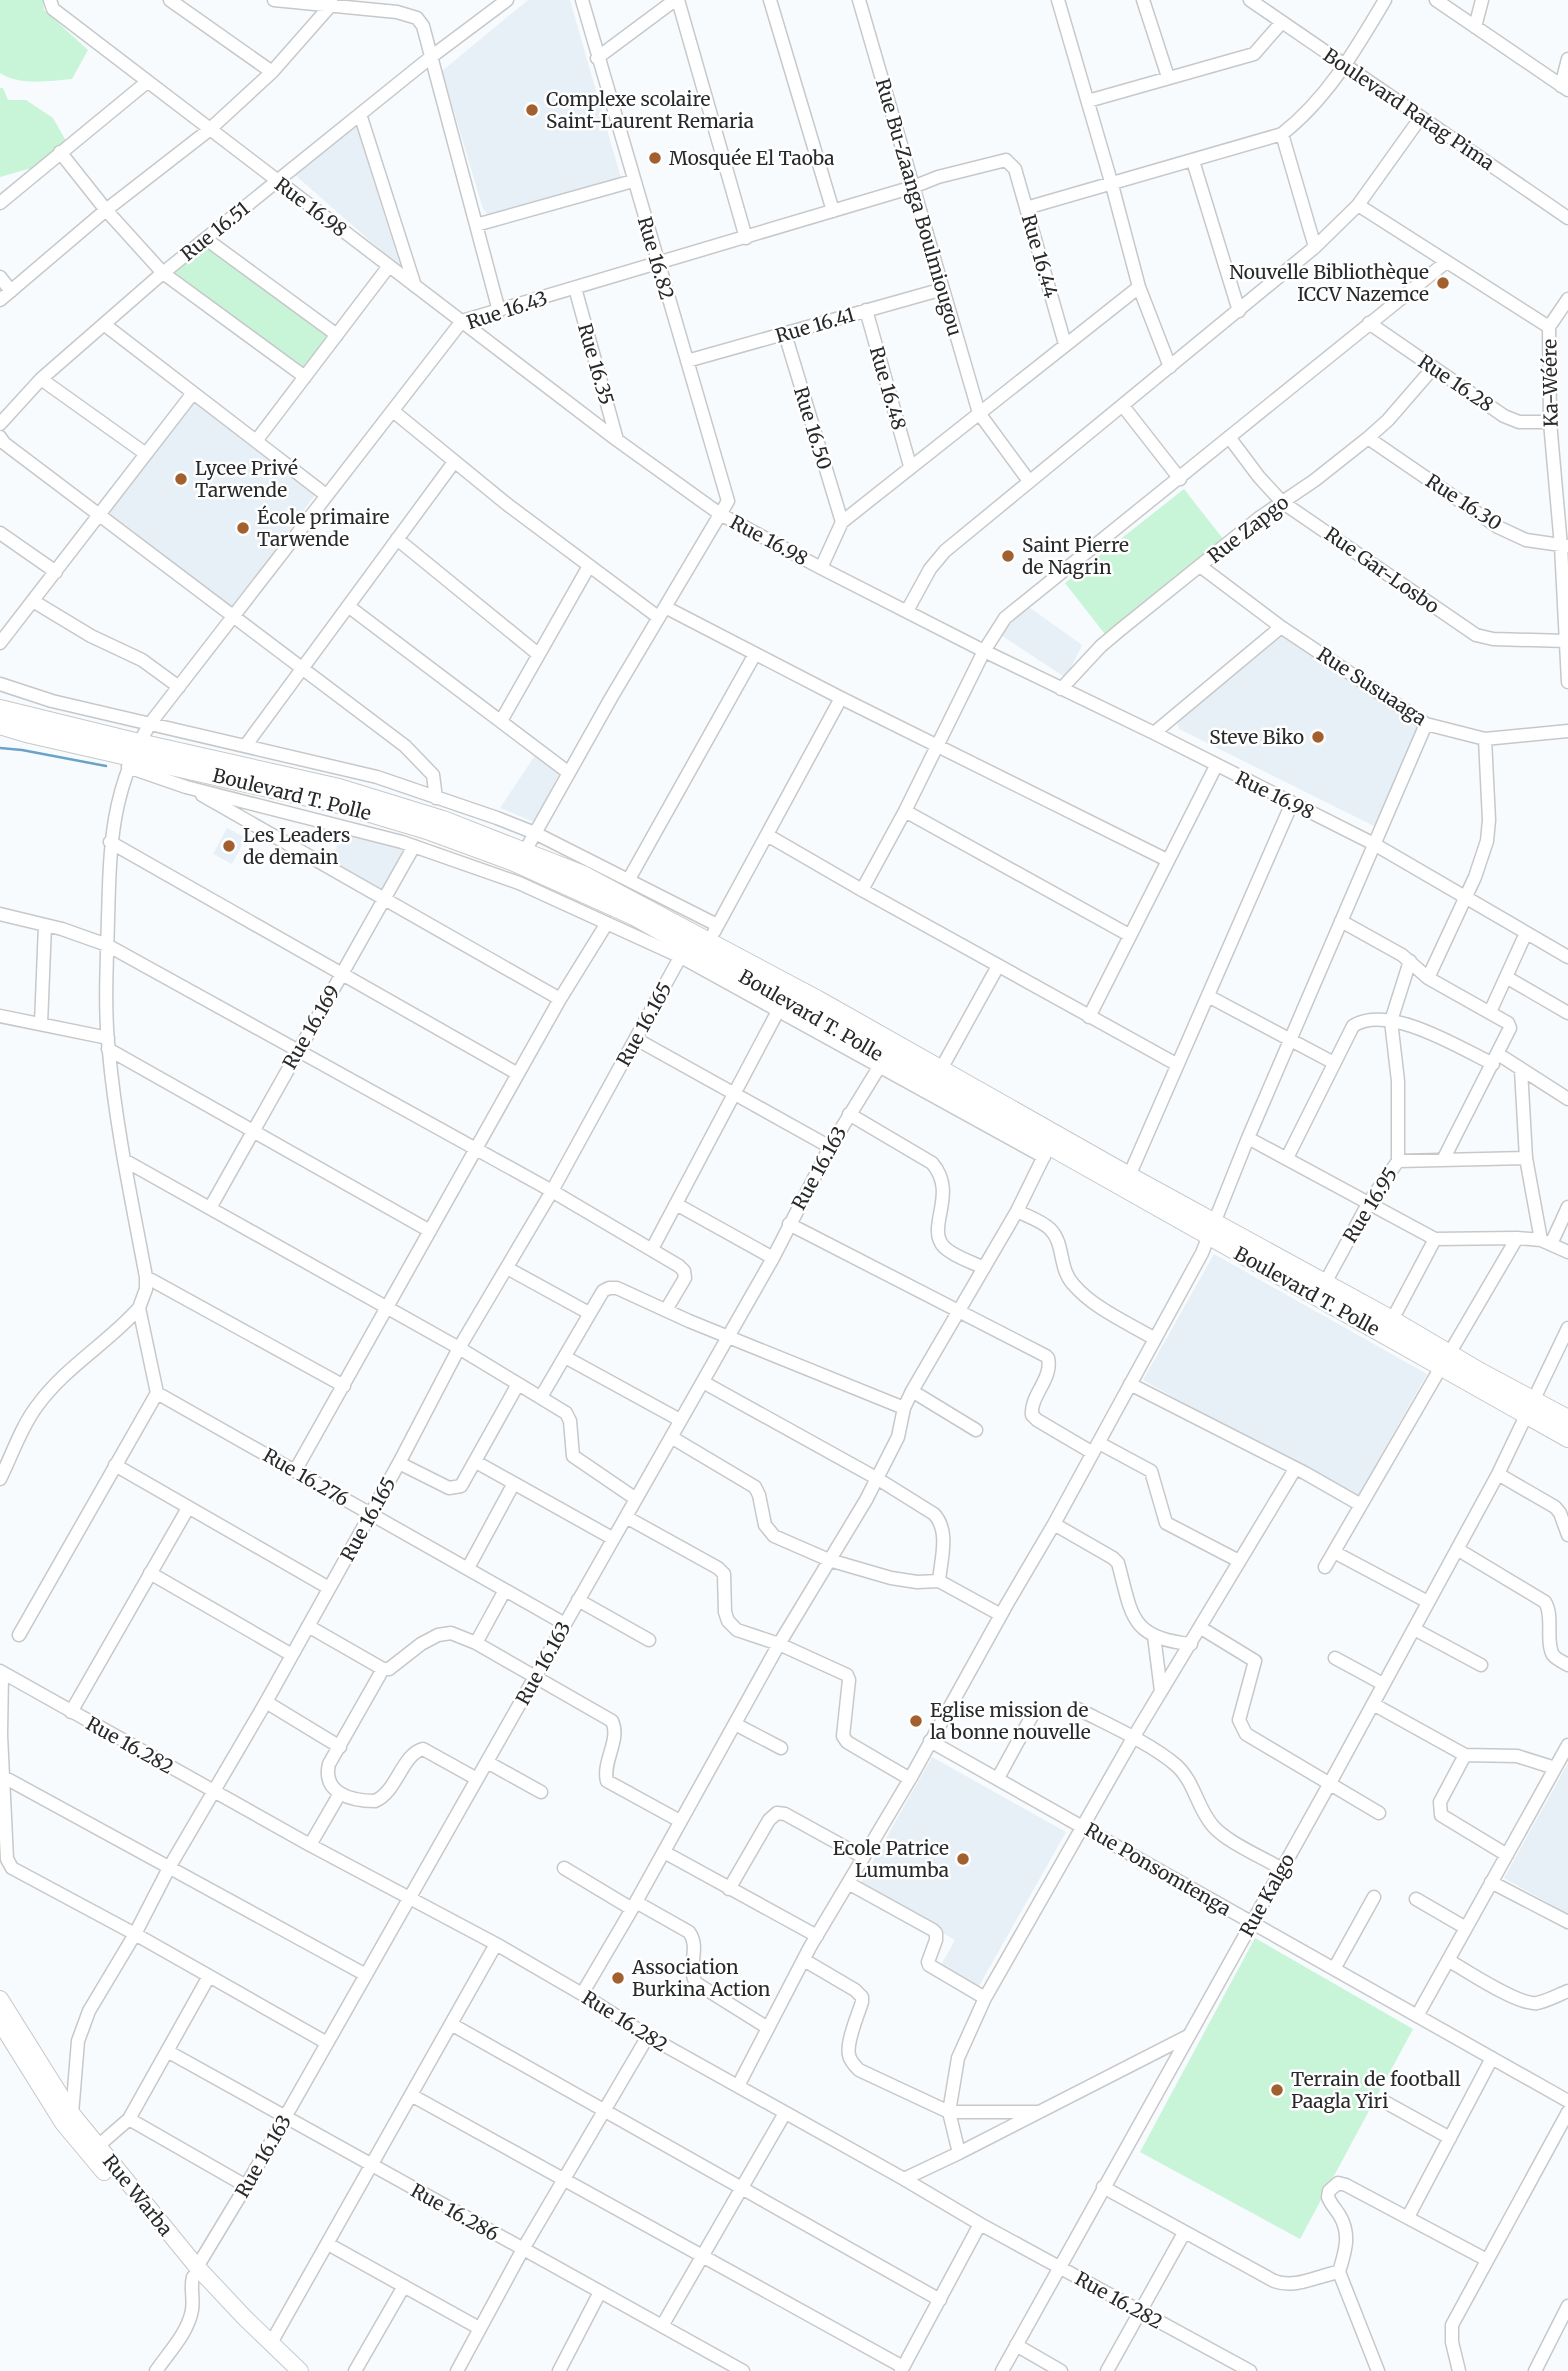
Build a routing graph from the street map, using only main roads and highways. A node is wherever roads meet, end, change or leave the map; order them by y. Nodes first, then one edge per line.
1 (0, 709) edge
2 (0, 725) edge
3 (133, 755) junction
4 (693, 944) junction
5 (886, 1056) junction
6 (1211, 1229) junction
7 (1445, 1361) junction
8 (1531, 1409) junction
9 (1568, 1419) edge
10 (1568, 1438) edge
11 (0, 1999) edge
12 (0, 2022) edge
13 (195, 2272) junction
14 (287, 2371) edge
15 (300, 2371) edge

1 - 3 highway, Boulevard T. Polle
2 - 3 highway, Boulevard T. Polle
3 - 4 highway, Boulevard T. Polle
3 - 4 highway, Boulevard T. Polle
4 - 5 highway, Boulevard T. Polle
5 - 6 highway, Boulevard T. Polle
5 - 6 highway, Boulevard T. Polle
6 - 7 highway, Boulevard T. Polle
6 - 7 highway, Boulevard T. Polle
7 - 8 highway, Boulevard T. Polle
8 - 9 highway, Boulevard T. Polle
8 - 10 highway, Boulevard T. Polle
11 - 13 main road, Rue Warba
12 - 13 main road
13 - 14 main road
13 - 15 main road, Rue Warba

